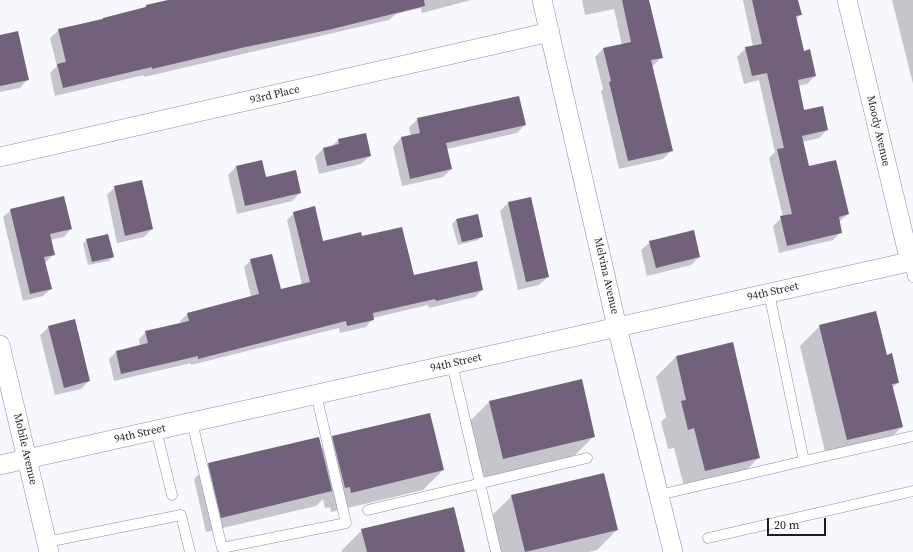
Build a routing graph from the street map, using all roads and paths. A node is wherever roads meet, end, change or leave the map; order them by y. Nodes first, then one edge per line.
1 (542, 0) edge
2 (847, 0) edge
3 (550, 32) junction
4 (0, 158) edge
5 (912, 266) edge
6 (769, 293) junction
7 (617, 327) junction
8 (0, 345) edge
9 (452, 364) junction
10 (316, 394) junction
11 (192, 422) junction
12 (156, 430) junction
13 (913, 436) edge
14 (587, 458) dead end
15 (27, 459) junction
16 (804, 461) junction
17 (0, 465) edge
18 (480, 484) junction
19 (913, 490) edge
20 (172, 495) dead end
21 (659, 495) junction
22 (368, 510) dead end
23 (708, 538) dead end
24 (48, 547) edge
25 (190, 552) edge
26 (496, 552) edge
27 (673, 552) edge

1 - 3 street, Melvina Avenue
2 - 5 street, Moody Avenue
3 - 4 street, 93rd Place
3 - 7 street, Melvina Avenue
5 - 6 street, 94th Street
6 - 7 street, 94th Street
6 - 16 lane
7 - 9 street, 94th Street
7 - 21 street, Melvina Avenue
8 - 15 street, Mobile Avenue
9 - 10 street, 94th Street
9 - 18 lane
10 - 11 street, 94th Street
10 - 11 lane
11 - 12 street, 94th Street
12 - 15 street, 94th Street
12 - 20 lane
13 - 16 lane
14 - 18 lane
15 - 17 street, 94th Street
15 - 24 street, Mobile Avenue
16 - 21 lane
18 - 22 lane
18 - 26 lane
19 - 23 lane
21 - 27 street, Melvina Avenue
24 - 25 lane

